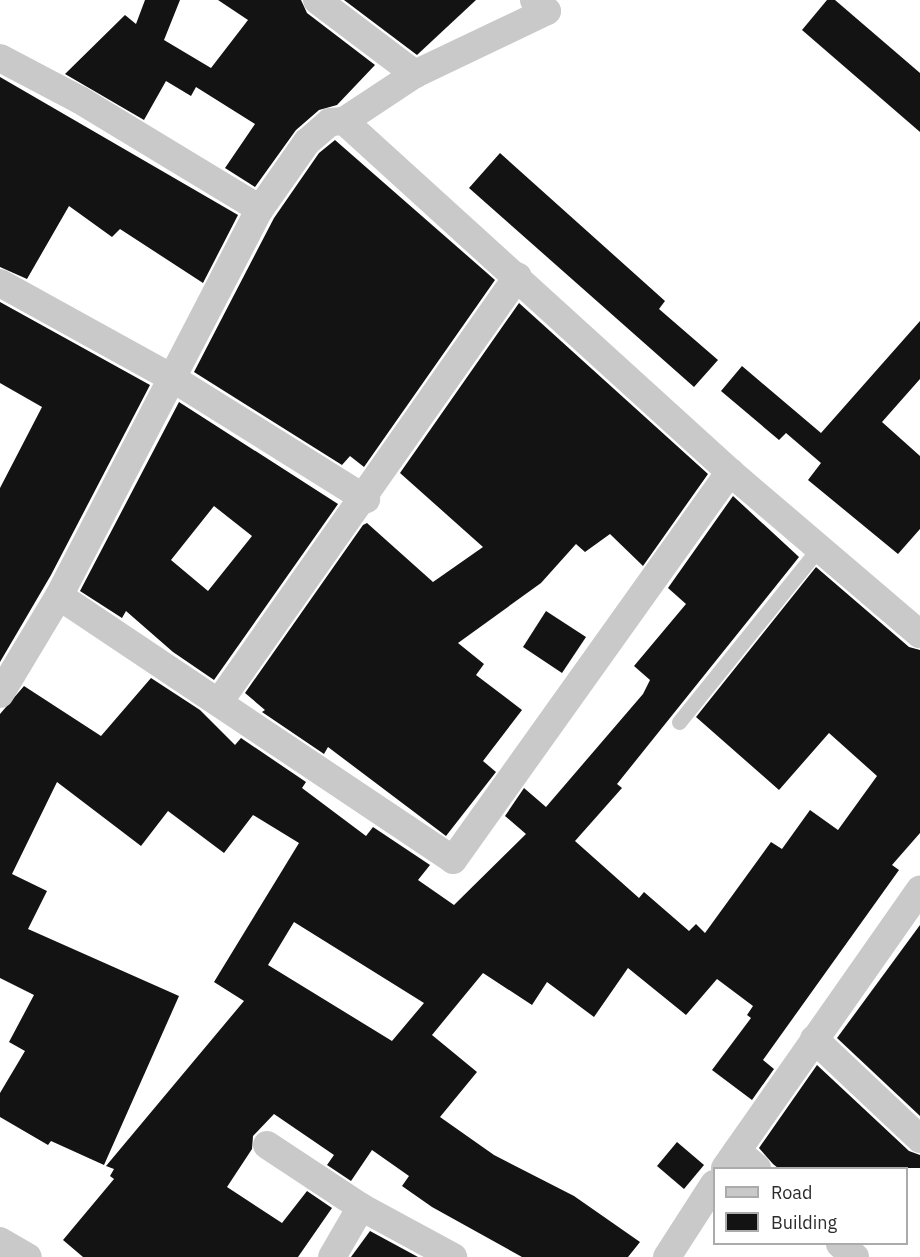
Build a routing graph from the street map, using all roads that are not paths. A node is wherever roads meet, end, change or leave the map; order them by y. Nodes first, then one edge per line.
1 (317, 0) edge
2 (547, 4) edge
3 (0, 58) edge
4 (415, 74) junction
5 (344, 121) junction
6 (260, 209) junction
7 (518, 276) junction
8 (0, 284) edge
9 (172, 378) junction
10 (730, 472) junction
11 (366, 499) junction
12 (819, 548) junction
13 (59, 596) junction
14 (920, 634) edge
15 (8, 666) edge
16 (0, 694) edge
17 (219, 702) junction
18 (679, 722) dead end
19 (915, 906) edge
20 (814, 1040) junction
21 (920, 1139) edge
22 (267, 1145) dead end
23 (740, 1162) edge
24 (713, 1187) edge
25 (361, 1207) junction
26 (0, 1241) edge
27 (841, 1245) edge
28 (28, 1257) edge
29 (332, 1257) edge
30 (453, 1257) edge
31 (667, 1257) edge
32 (855, 1257) edge

1 - 4 street
2 - 4 street
3 - 6 street
4 - 5 street
5 - 6 street
5 - 7 street
6 - 9 street
7 - 10 street
7 - 11 street
8 - 9 street
9 - 11 street
9 - 13 street
10 - 12 street
10 - 17 street
11 - 17 street
12 - 14 street
12 - 18 lane
13 - 15 street
13 - 17 street
15 - 16 street
19 - 20 street
20 - 21 street
20 - 23 street
22 - 25 street
24 - 31 street
25 - 29 street
25 - 30 street
26 - 28 street
27 - 32 street

